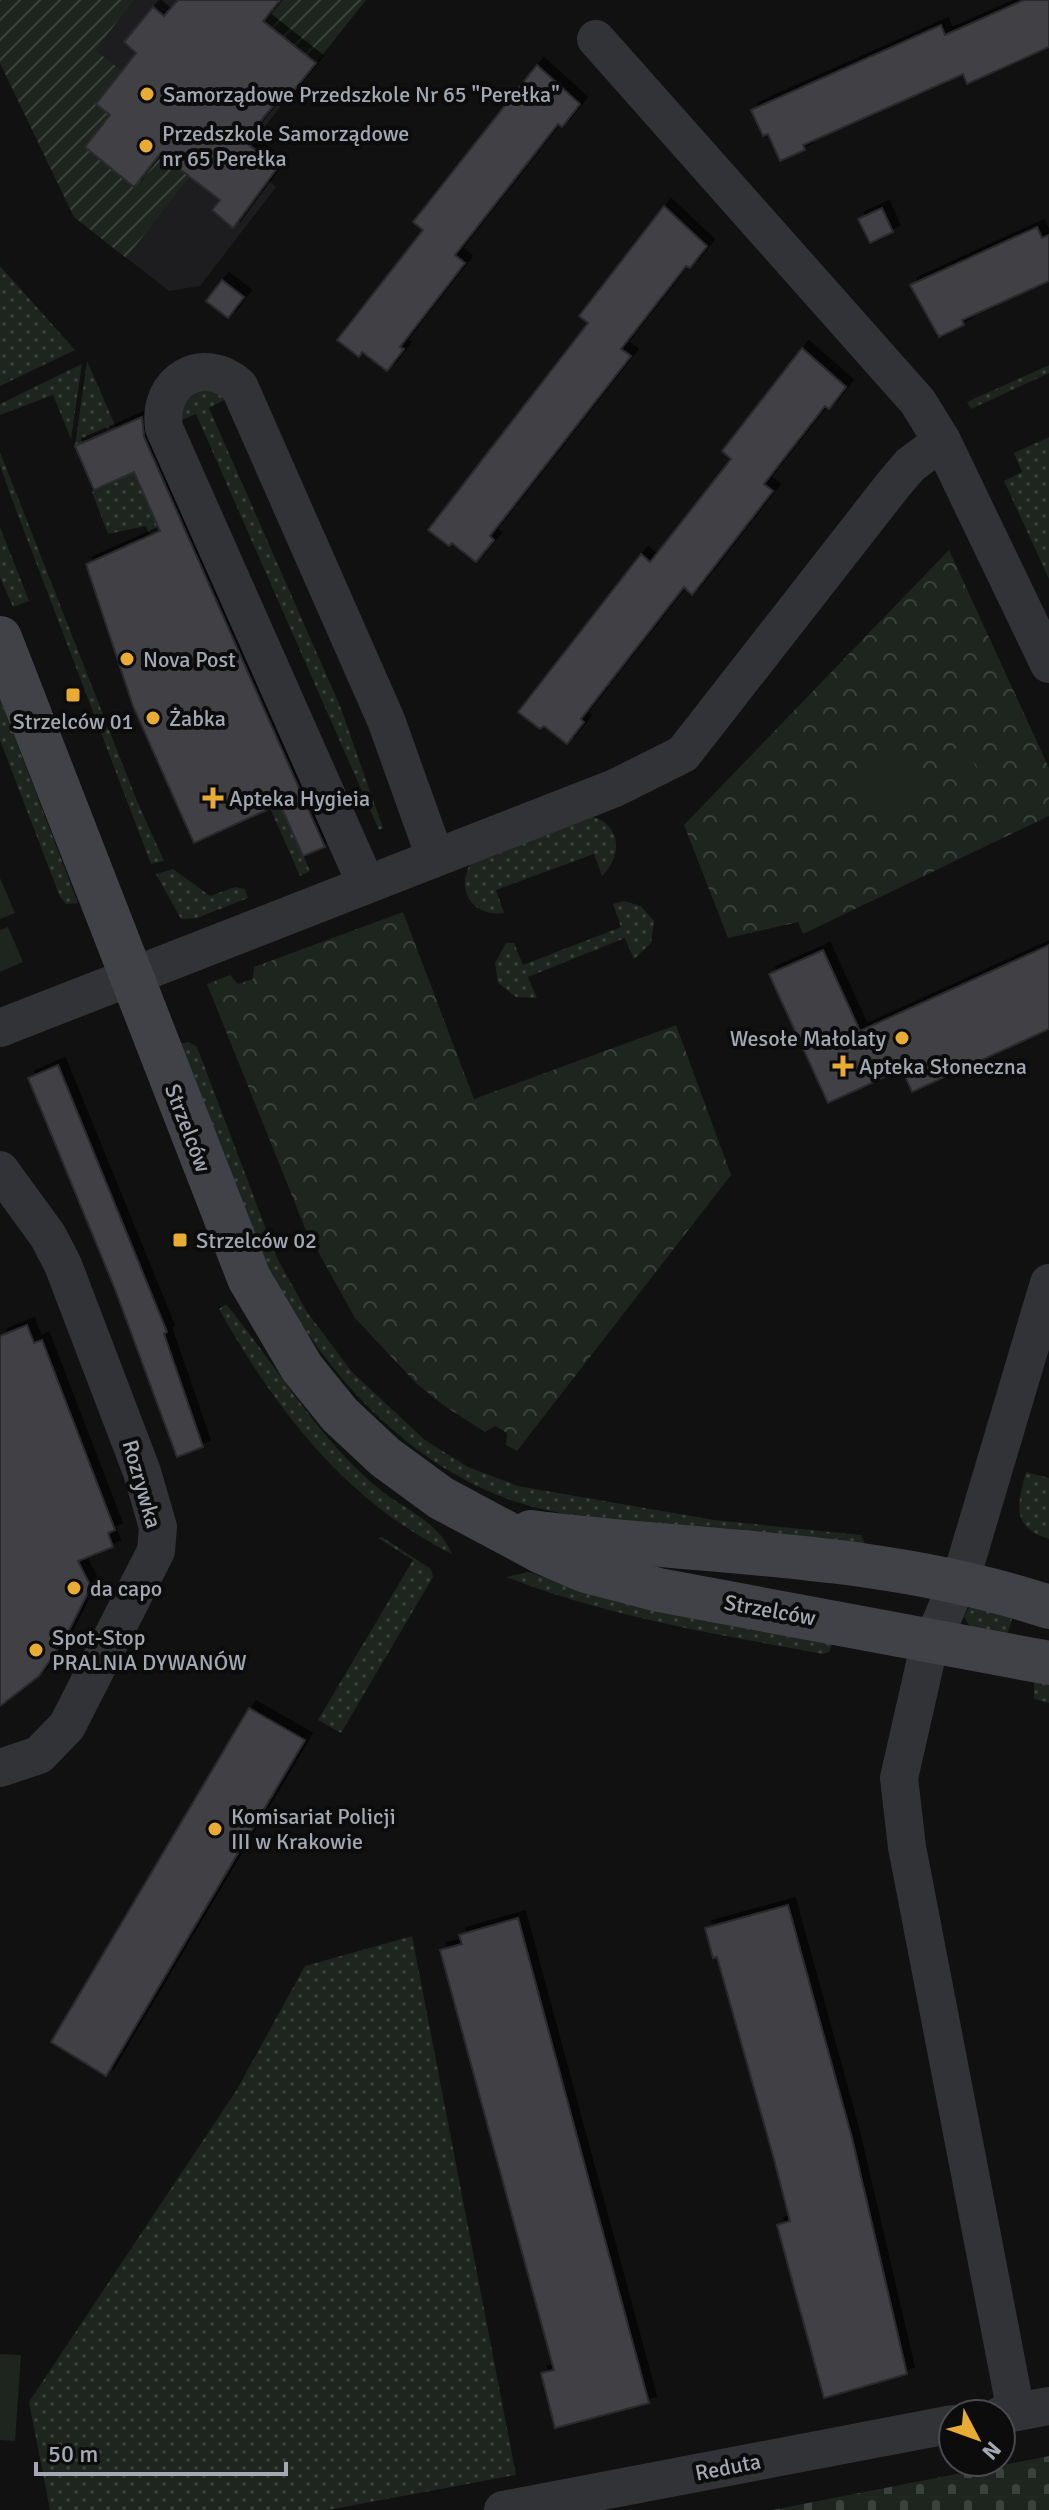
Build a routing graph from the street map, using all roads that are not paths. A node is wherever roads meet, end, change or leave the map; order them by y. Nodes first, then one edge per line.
1 (596, 39) dead end
2 (942, 441) junction
3 (0, 638) edge
4 (1049, 664) edge
5 (435, 857) junction
6 (366, 884) junction
7 (130, 977) junction
8 (0, 1028) edge
9 (0, 1170) edge
10 (1049, 1283) edge
11 (501, 1529) junction
12 (958, 1582) junction
13 (1049, 1607) edge
14 (933, 1641) junction
15 (1049, 1663) edge
16 (0, 1768) edge
17 (1022, 2411) edge
18 (937, 2427) edge
19 (503, 2510) edge

1 - 2 street
2 - 4 street
2 - 5 street
3 - 7 street, Strzelców
5 - 6 street
5 - 6 street
6 - 7 street
7 - 8 street
7 - 11 street, Strzelców
9 - 16 street, Rozrywka
10 - 12 street
11 - 12 street, Strzelców
11 - 14 street, Strzelców
12 - 13 street, Strzelców
12 - 14 street
14 - 15 street, Strzelców
14 - 17 street
18 - 19 street, Reduta

